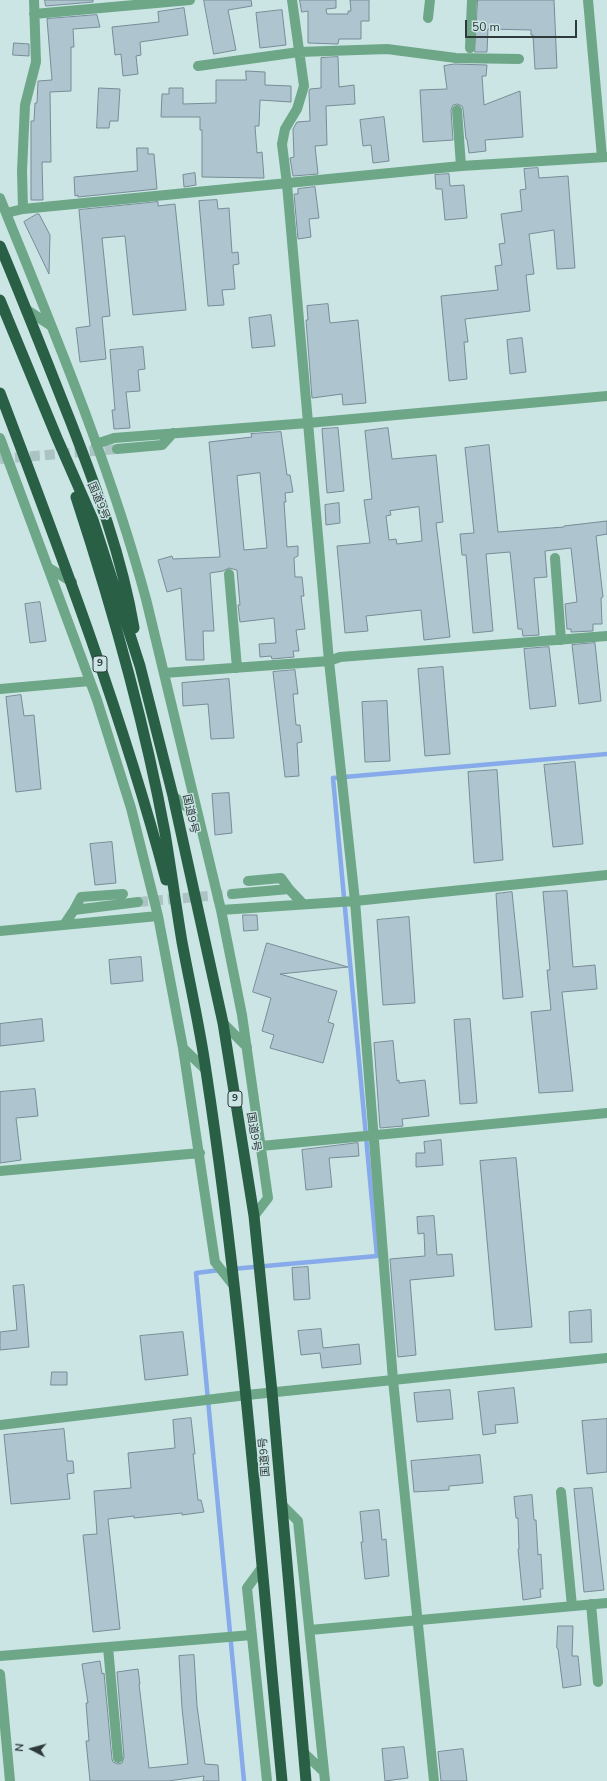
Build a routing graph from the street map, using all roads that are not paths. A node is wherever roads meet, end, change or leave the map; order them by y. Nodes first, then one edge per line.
1 (34, 0) edge
2 (190, 0) edge
3 (292, 0) edge
4 (430, 0) edge
5 (472, 0) edge
6 (588, 0) edge
7 (34, 14) junction
8 (428, 18) dead end
9 (470, 48) dead end
10 (299, 52) junction
11 (519, 59) dead end
12 (198, 66) dead end
13 (457, 110) dead end
14 (605, 157) edge
15 (461, 166) junction
16 (287, 184) junction
17 (0, 198) edge
18 (23, 209) junction
19 (6, 213) junction
20 (0, 246) edge
21 (0, 300) edge
22 (27, 310) junction
23 (50, 325) junction
24 (0, 393) edge
25 (607, 396) edge
26 (308, 423) junction
27 (172, 433) junction
28 (57, 438) junction
29 (1, 444) edge
30 (96, 444) junction
31 (117, 449) tunnel mouth
32 (112, 540) junction
33 (134, 556) junction
34 (555, 558) dead end
35 (49, 568) junction
36 (229, 574) dead end
37 (72, 582) junction
38 (607, 636) edge
39 (561, 640) junction
40 (329, 661) junction
41 (140, 666) junction
42 (236, 668) junction
43 (164, 673) junction
44 (90, 681) junction
45 (0, 689) edge
46 (173, 796) junction
47 (197, 815) junction
48 (607, 875) edge
49 (248, 881) dead end
50 (290, 889) junction
51 (123, 894) dead end
52 (232, 894) tunnel mouth
53 (355, 901) junction
54 (138, 902) tunnel mouth
55 (303, 904) junction
56 (74, 910) junction
57 (221, 910) junction
58 (158, 916) junction
59 (64, 925) junction
60 (0, 931) edge
61 (182, 941) junction
62 (222, 1023) junction
63 (247, 1047) junction
64 (183, 1048) junction
65 (206, 1070) junction
66 (607, 1113) edge
67 (375, 1135) junction
68 (261, 1146) junction
69 (200, 1153) junction
70 (0, 1171) edge
71 (254, 1216) junction
72 (234, 1286) junction
73 (607, 1358) edge
74 (393, 1380) junction
75 (272, 1392) junction
76 (247, 1395) junction
77 (0, 1425) edge
78 (561, 1492) dead end
79 (282, 1505) junction
80 (261, 1569) junction
81 (607, 1603) edge
82 (591, 1604) junction
83 (572, 1606) junction
84 (418, 1620) junction
85 (310, 1630) junction
86 (252, 1635) junction
87 (108, 1647) junction
88 (0, 1656) edge
89 (0, 1674) edge
90 (598, 1682) dead end
91 (4, 1752) edge
92 (303, 1752) junction
93 (118, 1758) dead end
94 (266, 1768) junction
95 (325, 1777) edge
96 (10, 1781) edge
97 (267, 1781) edge
98 (278, 1781) edge
99 (282, 1781) edge
100 (306, 1781) edge
101 (434, 1781) edge

1 - 7 street
2 - 7 street
3 - 10 street
4 - 8 street
5 - 9 street
6 - 14 street
7 - 18 street
10 - 11 street
10 - 12 street
10 - 16 street
13 - 15 street
14 - 15 street
15 - 16 street
16 - 18 street
16 - 26 street
17 - 19 street
18 - 19 street
19 - 23 street
20 - 22 highway, 9
21 - 28 highway, 国道9号 / 9
22 - 23 street
22 - 32 highway, 9
23 - 30 street
24 - 37 highway, 9
25 - 26 street
26 - 27 street
26 - 40 street
27 - 30 street
27 - 31 street
28 - 41 highway, 国道9号 / 9
28 - 61 highway, 国道9号 / 9
29 - 35 street
30 - 33 street
32 - 33 street
32 - 41 highway, 9
33 - 43 street
34 - 39 street
35 - 37 street
35 - 44 street
36 - 42 street
37 - 61 highway, 9
38 - 39 street
39 - 40 street
40 - 42 street
40 - 53 street
41 - 46 highway, 国道9号 / 9
42 - 43 street
43 - 47 street
44 - 45 street
44 - 58 street
46 - 47 street
46 - 62 highway, 国道9号 / 9
47 - 57 street
48 - 53 street
49 - 50 street
50 - 52 street
50 - 55 street
51 - 56 street
53 - 55 street
53 - 67 street
54 - 56 street
55 - 57 street
56 - 59 street
57 - 63 street
58 - 59 street
58 - 64 street
59 - 60 street
61 - 65 highway, 国道9号 / 9
62 - 63 street
62 - 71 highway, 国道9号 / 9
63 - 68 street
64 - 65 street
64 - 69 street
65 - 72 highway, 国道9号 / 9
66 - 67 street
67 - 68 street
67 - 74 street
68 - 71 street
69 - 70 street
69 - 72 street
71 - 75 highway, 国道9号 / 9
72 - 76 highway, 国道9号 / 9
73 - 74 street
74 - 75 street
74 - 84 street
75 - 76 street
75 - 79 highway, 国道9号 / 9
76 - 77 street
76 - 80 highway, 国道9号 / 9
78 - 83 street
79 - 85 street
79 - 92 highway, 国道9号 / 9
80 - 86 street
80 - 99 highway, 国道9号 / 9
81 - 82 street
82 - 83 street
82 - 90 street
83 - 84 street
84 - 85 street
84 - 101 street
85 - 95 street
86 - 87 street
86 - 94 street
87 - 88 street
87 - 93 street
89 - 91 street
91 - 96 street
92 - 95 street
92 - 100 highway, 国道9号 / 9
94 - 97 street
94 - 98 street

